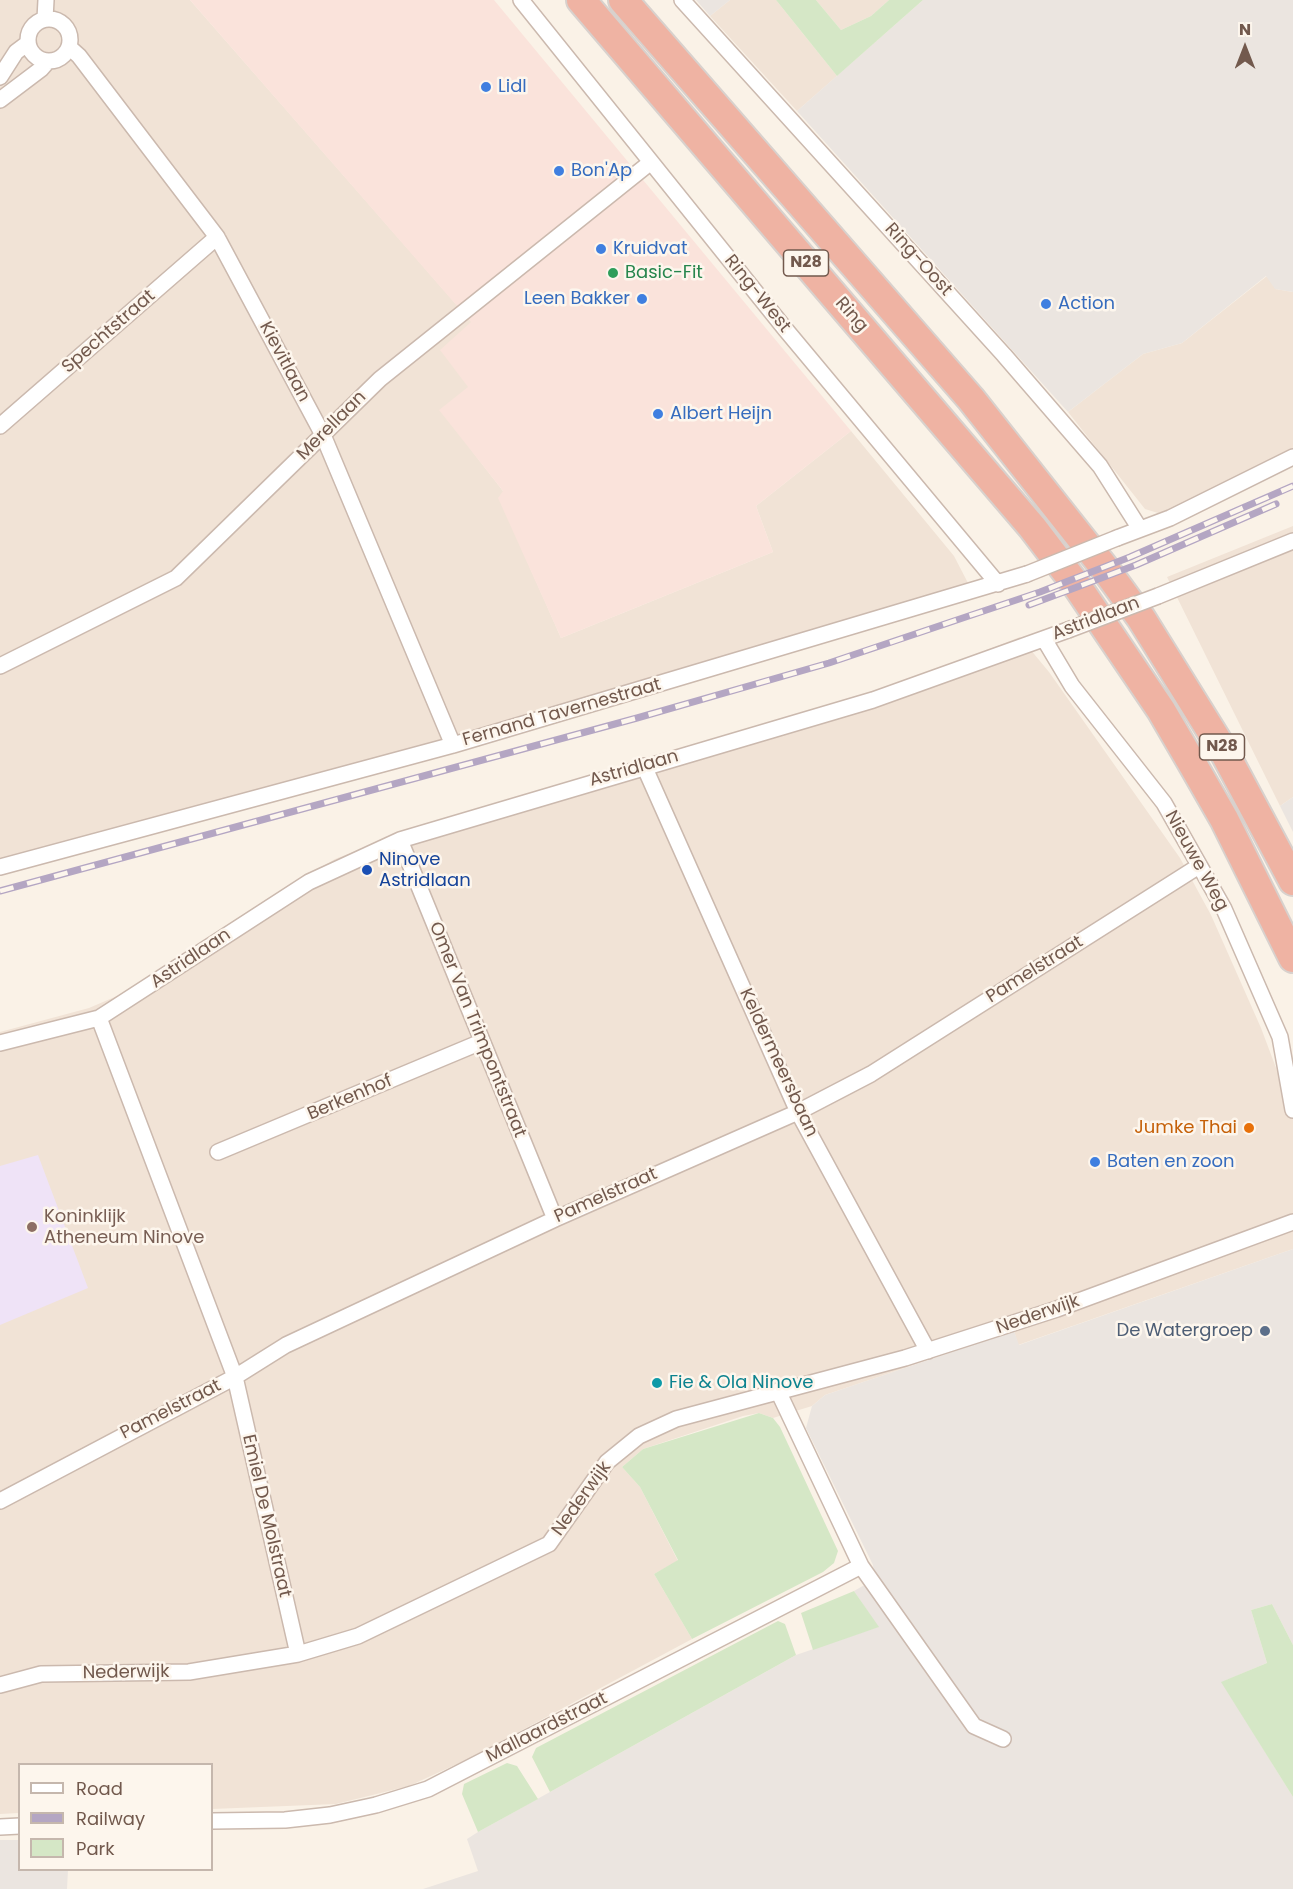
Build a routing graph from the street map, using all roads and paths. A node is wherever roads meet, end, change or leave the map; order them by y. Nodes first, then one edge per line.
1 (46, 0) edge
2 (521, 0) edge
3 (581, 0) edge
4 (623, 0) edge
5 (682, 0) edge
6 (45, 19) junction
7 (28, 43) junction
8 (69, 47) junction
9 (48, 61) junction
10 (0, 77) edge
11 (0, 100) edge
12 (651, 162) junction
13 (217, 237) junction
14 (0, 426) edge
15 (323, 435) junction
16 (1293, 457) edge
17 (1140, 529) junction
18 (1293, 541) edge
19 (998, 584) junction
20 (1044, 639) junction
21 (0, 666) edge
22 (453, 745) junction
23 (644, 766) junction
24 (400, 840) junction
25 (1198, 866) junction
26 (0, 867) edge
27 (1293, 881) edge
28 (1293, 958) edge
29 (99, 1018) junction
30 (481, 1042) junction
31 (0, 1043) edge
32 (1293, 1110) edge
33 (798, 1112) junction
34 (218, 1152) dead end
35 (555, 1219) junction
36 (1293, 1222) edge
37 (928, 1351) junction
38 (235, 1377) junction
39 (778, 1390) junction
40 (0, 1501) edge
41 (861, 1566) junction
42 (298, 1653) junction
43 (0, 1685) edge
44 (1003, 1739) dead end
45 (213, 1821) edge
46 (18, 1826) edge
47 (0, 1827) edge

1 - 6 street
2 - 12 street, Ring-West
3 - 28 highway, Ring / N28
4 - 27 highway, Ring / N28
5 - 17 street, Ring-Oost
6 - 7 street
6 - 8 street
7 - 9 street
7 - 10 street
8 - 9 street
8 - 13 street, Kievitlaan
9 - 11 street
12 - 15 street, Merellaan
12 - 19 street, Ring-West
13 - 14 street, Spechtstraat
13 - 15 street, Kievitlaan
15 - 21 street, Merellaan
15 - 22 street, Kievitlaan
16 - 17 street
17 - 19 street, Fernand Tavernestraat, bridge
18 - 20 street, Astridlaan, bridge
19 - 22 street, Fernand Tavernestraat
20 - 23 street, Astridlaan
20 - 25 street, Nieuwe Weg
22 - 26 street, Fernand Tavernestraat
23 - 24 street, Astridlaan
23 - 33 street, Keldermeersbaan
24 - 29 street, Astridlaan
24 - 30 street, Omer Van Trimpontstraat
25 - 32 street, Nieuwe Weg
25 - 33 street, Pamelstraat
29 - 31 street, Astridlaan
29 - 38 street, Emiel De Molstraat
30 - 34 street, Berkenhof
30 - 35 street, Omer Van Trimpontstraat
33 - 35 street, Pamelstraat
33 - 37 street, Keldermeersbaan
35 - 38 street, Pamelstraat
36 - 37 street, Nederwijk
37 - 39 street, Nederwijk
38 - 40 street, Pamelstraat
38 - 42 street, Emiel De Molstraat
39 - 41 street
39 - 42 street, Nederwijk
41 - 44 street
41 - 45 street, Mallaardstraat
42 - 43 street, Nederwijk
46 - 47 street

